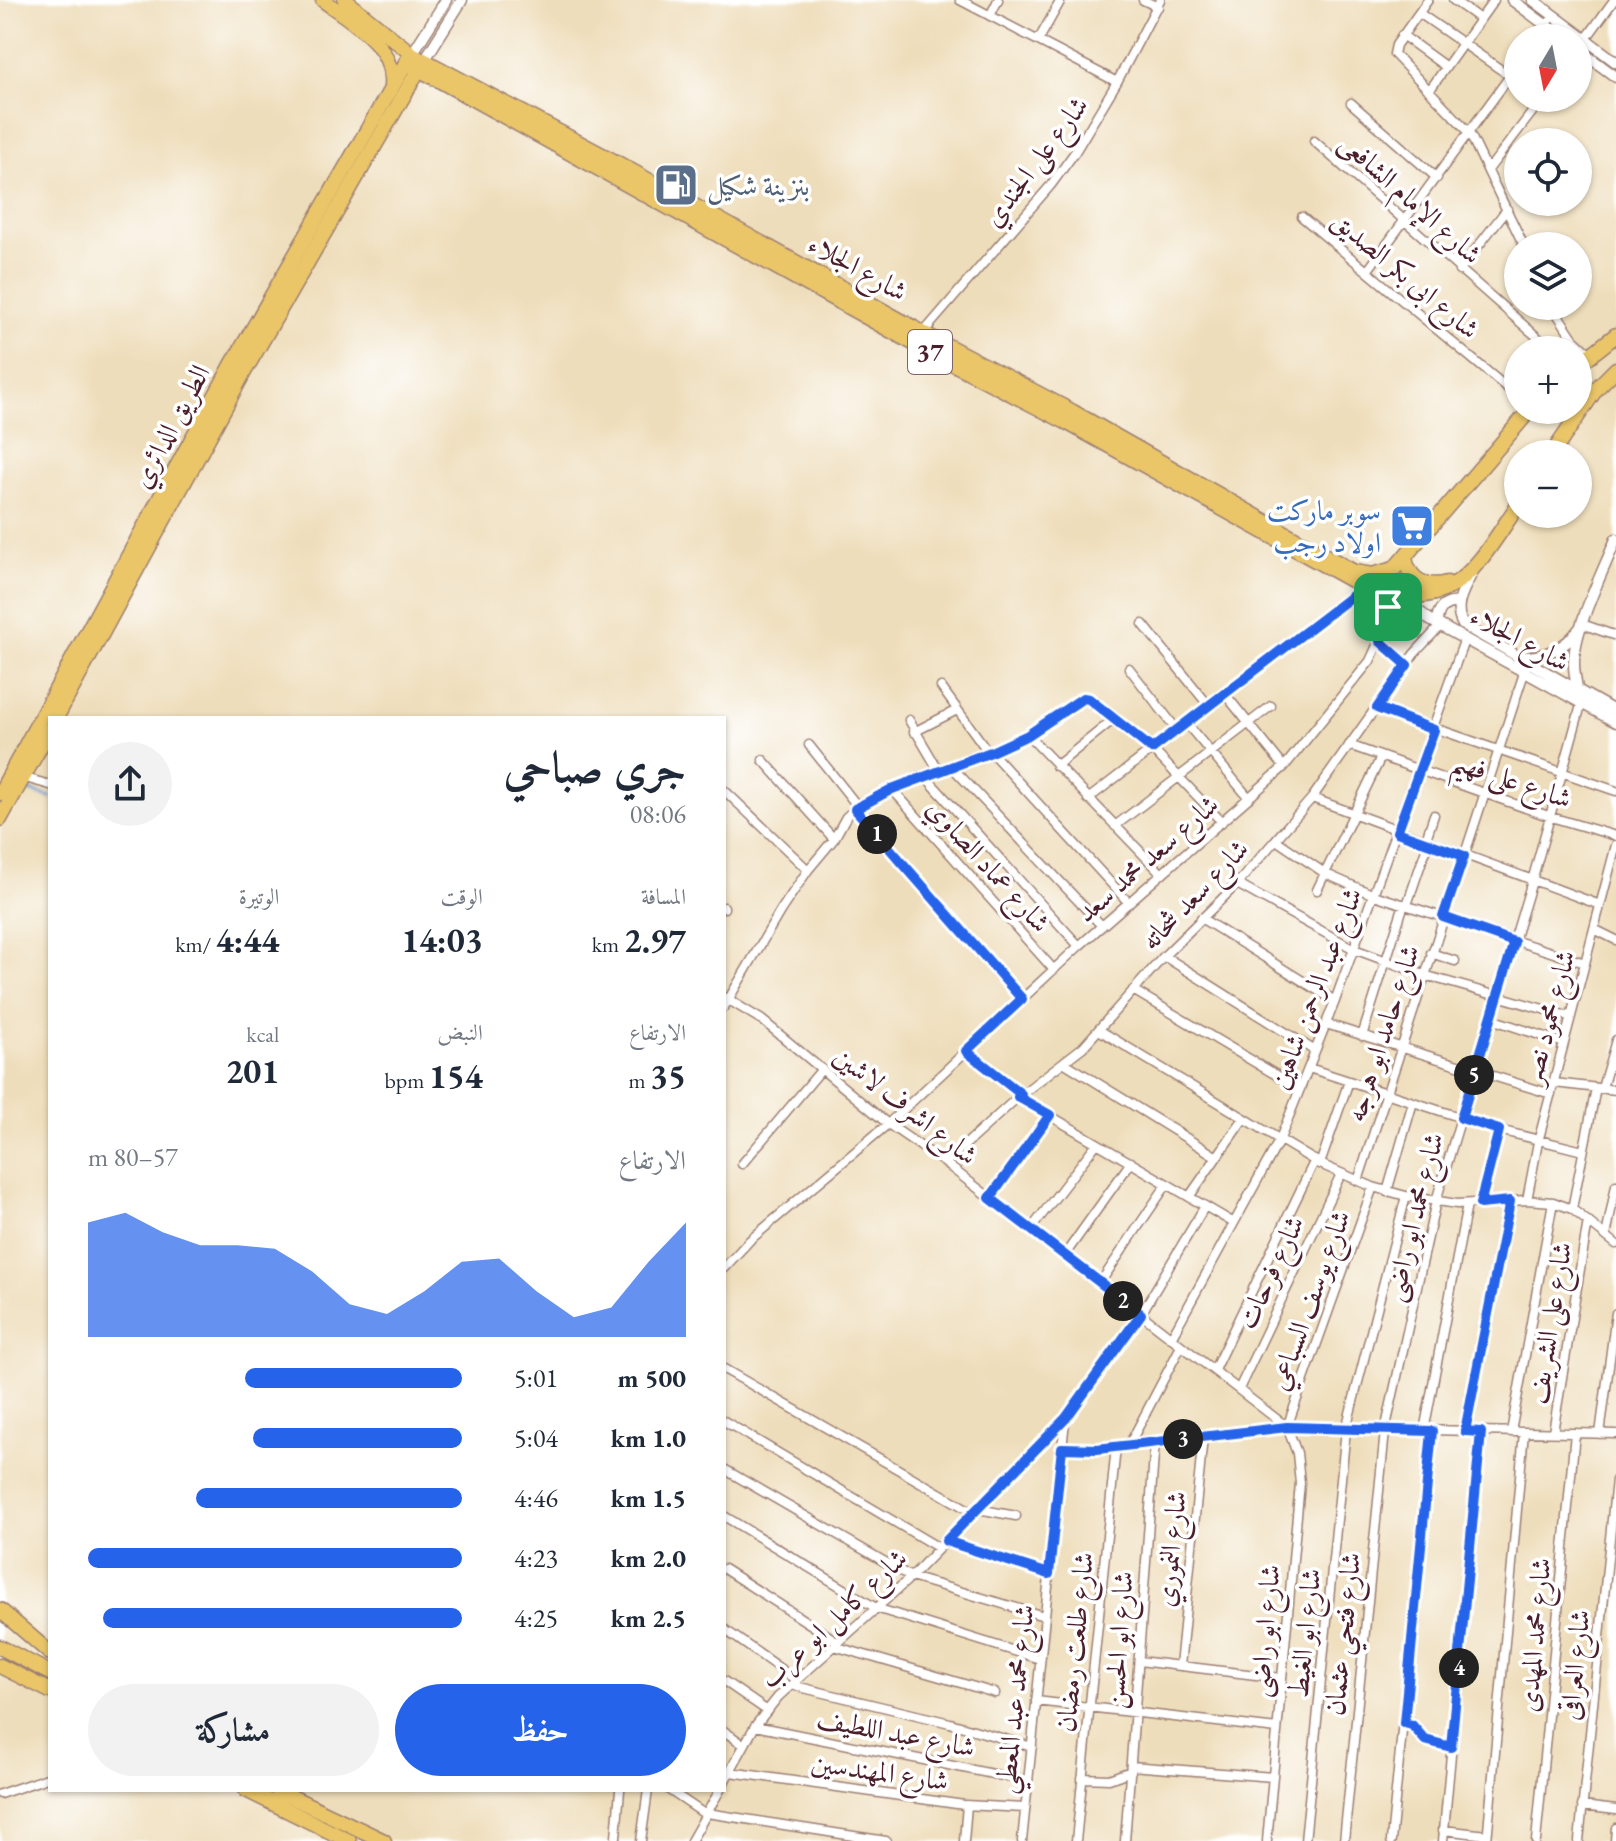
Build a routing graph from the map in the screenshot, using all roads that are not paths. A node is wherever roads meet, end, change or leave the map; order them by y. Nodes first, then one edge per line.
1 (323, 0) edge
2 (345, 0) edge
3 (446, 0) edge
4 (462, 0) edge
5 (960, 0) edge
6 (998, 0) edge
7 (1061, 0) edge
8 (1143, 0) edge
9 (1428, 0) edge
10 (1453, 0) edge
11 (1494, 0) edge
12 (1512, 0) edge
13 (1614, 0) edge
14 (1536, 1) edge
15 (1159, 3) edge
16 (1419, 13) junction
17 (1553, 15) junction
18 (990, 16) junction
19 (1480, 19) junction
20 (1544, 24) edge
21 (1548, 24) edge
22 (1565, 24) edge
23 (1592, 31) edge
24 (1402, 35) junction
25 (1038, 41) junction
26 (1463, 44) junction
27 (1592, 44) edge
28 (1592, 59) edge
29 (415, 62) junction
30 (1616, 62) edge
31 (1446, 67) junction
32 (1504, 72) edge
33 (1616, 77) edge
34 (1117, 82) junction
35 (1504, 84) edge
36 (391, 88) junction
37 (1429, 91) junction
38 (1351, 103) dead end
39 (1532, 112) edge
40 (1469, 132) junction
41 (1314, 141) dead end
42 (616, 170) junction
43 (1488, 170) junction
44 (1437, 178) junction
45 (1504, 203) edge
46 (1504, 213) edge
47 (1302, 217) dead end
48 (1404, 221) junction
49 (1368, 270) junction
50 (1459, 271) junction
51 (923, 333) junction
52 (1616, 335) edge
53 (1536, 336) edge
54 (1592, 353) edge
55 (1616, 369) edge
56 (1504, 385) edge
57 (1518, 424) edge
58 (1561, 440) edge
59 (1186, 482) junction
60 (1504, 524) edge
61 (1616, 539) edge
62 (1405, 558) junction
63 (1468, 574) junction
64 (1364, 587) junction
65 (1394, 596) junction
66 (1459, 603) junction
67 (1143, 624) dead end
68 (1439, 624) junction
69 (1582, 624) junction
70 (1616, 636) edge
71 (1465, 638) junction
72 (1380, 641) junction
73 (1519, 657) junction
74 (1407, 665) junction
75 (1129, 668) dead end
76 (1525, 670) junction
77 (941, 687) dead end
78 (1225, 694) junction
79 (1582, 695) junction
80 (1209, 706) junction
81 (1271, 706) dead end
82 (1377, 708) junction
83 (957, 710) junction
84 (1616, 712) edge
85 (57, 716) edge
86 (1114, 719) junction
87 (909, 720) dead end
88 (1616, 722) edge
89 (1186, 723) junction
90 (1249, 723) junction
91 (1177, 730) junction
92 (1434, 730) junction
93 (48, 732) edge
94 (914, 732) junction
95 (1028, 735) junction
96 (809, 745) dead end
97 (1349, 745) junction
98 (1152, 749) junction
99 (1498, 751) junction
100 (990, 752) junction
101 (1211, 753) junction
102 (1381, 757) junction
103 (763, 760) dead end
104 (1056, 766) junction
105 (952, 767) junction
106 (1284, 767) junction
107 (1420, 770) junction
108 (939, 771) junction
109 (1563, 773) junction
110 (16, 775) junction
111 (924, 775) junction
112 (1179, 777) junction
113 (48, 784) edge
114 (892, 789) junction
115 (1616, 791) edge
116 (726, 792) edge
117 (1484, 793) junction
118 (5, 797) edge
119 (1249, 798) junction
120 (1312, 798) junction
121 (1088, 799) junction
122 (857, 808) junction
123 (1354, 815) junction
124 (1434, 815) dead end
125 (1551, 817) junction
126 (0, 819) edge
127 (1222, 822) junction
128 (1115, 826) junction
129 (1397, 832) junction
130 (1616, 836) edge
131 (834, 839) junction
132 (1276, 840) junction
133 (1426, 842) junction
134 (1616, 845) edge
135 (1464, 856) junction
136 (808, 870) junction
137 (1162, 874) junction
138 (1326, 874) junction
139 (1532, 881) junction
140 (1237, 884) junction
141 (1317, 890) dead end
142 (1374, 895) junction
143 (1129, 903) junction
144 (1406, 905) junction
145 (1600, 905) junction
146 (1443, 917) junction
147 (1201, 918) junction
148 (1102, 926) junction
149 (1594, 929) junction
150 (1616, 940) edge
151 (1514, 942) junction
152 (1079, 946) junction
153 (1354, 949) junction
154 (1431, 953) junction
155 (1164, 956) junction
156 (1455, 961) dead end
157 (1386, 962) junction
158 (1585, 963) junction
159 (1054, 970) junction
160 (1424, 975) junction
161 (1133, 990) junction
162 (1497, 997) junction
163 (1022, 999) junction
164 (726, 1001) edge
165 (1335, 1001) junction
166 (1571, 1017) junction
167 (1491, 1019) junction
168 (1326, 1024) junction
169 (1099, 1030) junction
170 (1362, 1036) junction
171 (1616, 1040) edge
172 (1564, 1043) junction
173 (1400, 1048) junction
174 (966, 1051) junction
175 (1315, 1051) junction
176 (1065, 1063) junction
177 (1309, 1068) junction
178 (822, 1069) junction
179 (1475, 1071) junction
180 (1349, 1081) junction
181 (1554, 1083) junction
182 (1599, 1088) junction
183 (1300, 1089) junction
184 (1616, 1090) edge
185 (1385, 1093) junction
186 (1551, 1094) junction
187 (1020, 1095) junction
188 (1413, 1102) junction
189 (1050, 1115) junction
190 (1244, 1118) junction
191 (1461, 1118) junction
192 (888, 1124) junction
193 (1499, 1130) junction
194 (1280, 1139) junction
195 (1538, 1142) junction
196 (1097, 1143) junction
197 (1583, 1151) junction
198 (1217, 1157) junction
199 (1131, 1162) junction
200 (1318, 1162) junction
201 (945, 1163) junction
202 (742, 1164) dead end
203 (1341, 1174) junction
204 (1358, 1181) junction
205 (1167, 1184) junction
206 (1616, 1185) edge
207 (1373, 1187) junction
208 (1387, 1192) junction
209 (1406, 1196) junction
210 (1189, 1197) junction
211 (990, 1198) junction
212 (1527, 1200) junction
213 (1436, 1201) junction
214 (1510, 1201) junction
215 (1553, 1202) junction
216 (1480, 1204) junction
217 (1467, 1205) junction
218 (1205, 1206) junction
219 (1572, 1209) junction
220 (1588, 1221) junction
221 (1234, 1223) junction
222 (1031, 1229) junction
223 (1606, 1236) junction
224 (1616, 1244) edge
225 (1064, 1256) junction
226 (726, 1266) edge
227 (1100, 1283) junction
228 (1616, 1313) edge
229 (1141, 1314) junction
230 (1171, 1338) junction
231 (1181, 1346) junction
232 (726, 1370) edge
233 (1214, 1370) junction
234 (1239, 1389) junction
235 (1066, 1418) junction
236 (726, 1422) edge
237 (1287, 1427) junction
238 (1346, 1429) junction
239 (1385, 1431) junction
240 (1428, 1431) junction
241 (1465, 1431) junction
242 (1481, 1432) junction
243 (1511, 1432) junction
244 (1524, 1432) junction
245 (1553, 1432) junction
246 (1575, 1433) junction
247 (1600, 1434) junction
248 (1616, 1434) edge
249 (1203, 1437) junction
250 (1155, 1442) junction
251 (1129, 1445) junction
252 (1116, 1447) junction
253 (1062, 1448) junction
254 (726, 1470) edge
255 (1616, 1480) edge
256 (976, 1511) junction
257 (1016, 1516) dead end
258 (726, 1517) edge
259 (946, 1541) junction
260 (939, 1548) junction
261 (726, 1570) edge
262 (1049, 1574) junction
263 (911, 1577) junction
264 (876, 1608) junction
265 (0, 1610) edge
266 (1044, 1616) junction
267 (726, 1631) edge
268 (836, 1644) junction
269 (0, 1647) edge
270 (48, 1651) edge
271 (1040, 1659) junction
272 (1139, 1661) junction
273 (0, 1666) edge
274 (1180, 1666) junction
275 (48, 1672) edge
276 (1281, 1678) junction
277 (726, 1682) edge
278 (793, 1682) junction
279 (48, 1690) edge
280 (995, 1693) dead end
281 (1036, 1701) junction
282 (1089, 1707) junction
283 (766, 1710) junction
284 (1135, 1713) junction
285 (1404, 1723) junction
286 (755, 1726) junction
287 (1277, 1729) junction
288 (726, 1732) edge
289 (744, 1745) junction
290 (1032, 1747) junction
291 (1451, 1747) junction
292 (1131, 1768) junction
293 (730, 1772) junction
294 (1273, 1777) junction
295 (48, 1778) edge
296 (1082, 1778) junction
297 (726, 1779) edge
298 (1028, 1781) junction
299 (250, 1792) edge
300 (281, 1792) edge
301 (620, 1792) edge
302 (648, 1792) edge
303 (672, 1792) edge
304 (719, 1792) edge
305 (0, 1794) edge
306 (967, 1805) junction
307 (1582, 1806) junction
308 (1025, 1808) junction
309 (1616, 1810) edge
310 (706, 1814) junction
311 (1616, 1828) edge
312 (1443, 1830) junction
313 (616, 1837) dead end
314 (1487, 1838) edge
315 (349, 1841) edge
316 (384, 1841) edge
317 (641, 1841) edge
318 (691, 1841) edge
319 (886, 1841) edge
320 (964, 1841) edge
321 (1022, 1841) edge
322 (1076, 1841) edge
323 (1125, 1841) edge
324 (1267, 1841) edge
325 (1305, 1841) edge
326 (1344, 1841) edge
327 (1391, 1841) edge
328 (1443, 1841) edge
329 (1536, 1841) edge
330 (1579, 1841) edge
331 (1615, 1841) edge

1 - 36 main road
2 - 29 main road, 37
3 - 29 street
4 - 29 street
5 - 18 street
6 - 18 street
7 - 25 street
8 - 15 street
9 - 16 street
10 - 19 street
11 - 19 street
12 - 20 street
13 - 23 street
14 - 17 street
15 - 34 street, شارع على الجندي
16 - 24 street
16 - 26 street
17 - 21 street
17 - 22 street
18 - 25 street
19 - 26 street
24 - 31 street
24 - 37 street
25 - 34 street
26 - 31 street
26 - 32 street
27 - 30 street
28 - 33 street
29 - 36 main road, الطريق الدائري
29 - 42 main road, شارع الجلاء / 37
29 - 85 main road, الطريق الدائري
31 - 37 street
34 - 51 street, شارع على الجندي
35 - 40 street
36 - 110 main road, الطريق الدائري
37 - 40 street
38 - 44 street
39 - 43 street
40 - 43 street
40 - 44 street
41 - 48 street, شارع الإمام الشافعى
42 - 51 main road, شارع الجلاء / 37
42 - 59 main road, شارع الجلاء / 37
43 - 45 street
44 - 48 street
46 - 50 street
47 - 49 street, شارع ابى بكر الصديق
48 - 49 street
48 - 50 street, شارع الإمام الشافعى
49 - 56 street, شارع ابى بكر الصديق
50 - 53 street, شارع الإمام الشافعى
51 - 59 main road, شارع الجلاء / 37
52 - 54 main road
55 - 58 main road
57 - 62 main road, 37
59 - 62 main road, شارع الجلاء / 37
59 - 64 main road, شارع الجلاء / 37
60 - 63 main road
61 - 69 street
62 - 63 main road
63 - 65 main road, شارع الجلاء / 37
63 - 66 street, شارع الجلاء
64 - 65 main road, شارع الجلاء / 37
64 - 78 street
65 - 68 street, شارع الجلاء
65 - 72 street, شارع سعد محمد سعد
66 - 68 street
66 - 73 street, شارع الجلاء
67 - 80 street
68 - 71 street, شارع الجلاء
68 - 74 street, شارع سعد شحاته
69 - 70 street
69 - 73 street
69 - 79 street
71 - 76 street, شارع الجلاء
71 - 92 street, شارع عبد الرحمن شاهين
72 - 74 street
72 - 106 street, شارع سعد محمد سعد
73 - 79 street, شارع الجلاء
74 - 82 street, شارع سعد شحاته
75 - 91 street
76 - 79 street, شارع الجلاء
76 - 99 street, شارع حامد ابو هرجه
77 - 83 street
78 - 80 street
78 - 90 street
79 - 84 street, شارع الجلاء
79 - 88 street, شارع الجلاء
79 - 109 street, شارع محمد ابو راضى
80 - 89 street
81 - 90 street
82 - 92 street
82 - 97 street, شارع سعد شحاته
83 - 94 street
83 - 100 street
86 - 95 street
86 - 98 street
86 - 104 street
87 - 94 street
89 - 91 street
89 - 101 street
90 - 101 street
90 - 106 street
91 - 98 street
92 - 99 street
92 - 107 street, شارع عبد الرحمن شاهين
93 - 110 main road, الطريق الدائري
94 - 108 street
95 - 100 street
95 - 104 street
96 - 122 street
97 - 102 street, شارع على فهيم
97 - 120 street, شارع سعد شحاته
98 - 112 street
98 - 121 street
99 - 109 street
99 - 117 street, شارع حامد ابو هرجه
100 - 105 street
100 - 143 street
101 - 112 street
101 - 119 street
102 - 107 street, شارع على فهيم
102 - 123 street
103 - 131 street
104 - 121 street
105 - 108 street
105 - 148 street
106 - 119 street, شارع سعد محمد سعد
107 - 117 street, شارع على فهيم
107 - 129 street, شارع عبد الرحمن شاهين
108 - 111 street
109 - 115 street
109 - 125 street, شارع محمد ابو راضى
110 - 113 street
110 - 118 main road, الطريق الدائري
111 - 114 street
111 - 152 street
112 - 127 street
112 - 128 street
114 - 122 street
114 - 159 street, شارع عماد الصاوي
116 - 136 street
117 - 125 street, شارع على فهيم
117 - 135 street, شارع حامد ابو هرجه
118 - 126 main road, الطريق الدائري
119 - 127 street, شارع سعد محمد سعد
120 - 123 street
120 - 132 street, شارع سعد شحاته
121 - 128 street
122 - 131 street
122 - 163 street
123 - 129 street
123 - 138 street
124 - 133 street
125 - 130 street, شارع على فهيم
125 - 139 street, شارع محمد ابو راضى
127 - 137 street, شارع سعد محمد سعد
128 - 137 street
129 - 133 street
129 - 142 street, شارع عبد الرحمن شاهين
131 - 136 street
132 - 138 street
132 - 140 street, شارع سعد شحاته
133 - 135 street
133 - 144 street
134 - 145 street, شارع محمود نصر
135 - 139 street
135 - 146 street, شارع حامد ابو هرجه
136 - 164 street
137 - 143 street, شارع سعد محمد سعد
138 - 141 street
138 - 142 street
139 - 145 street
139 - 151 street, شارع محمد ابو راضى
140 - 147 street, شارع سعد شحاته
140 - 153 street
142 - 144 street
142 - 153 street, شارع عبد الرحمن شاهين
143 - 148 street, شارع سعد محمد سعد
144 - 146 street
144 - 157 street
145 - 149 street, شارع محمود نصر
146 - 151 street
146 - 154 street, شارع حامد ابو هرجه
147 - 155 street, شارع سعد شحاته
147 - 165 street
148 - 152 street, شارع سعد محمد سعد
149 - 150 street
149 - 158 street, شارع محمود نصر
151 - 158 street
151 - 162 street, شارع محمد ابو راضى
152 - 159 street, شارع سعد محمد سعد
153 - 157 street
153 - 165 street, شارع عبد الرحمن شاهين
154 - 156 street
154 - 160 street, شارع حامد ابو هرجه
155 - 161 street, شارع سعد شحاته
155 - 175 street
157 - 160 street
157 - 170 street
158 - 166 street, شارع محمود نصر
159 - 163 street, شارع سعد محمد سعد
160 - 162 street
160 - 173 street, شارع حامد ابو هرجه
161 - 169 street, شارع سعد شحاته
161 - 183 street
162 - 166 street
162 - 167 street, شارع محمد ابو راضى
163 - 174 street, شارع سعد محمد سعد
164 - 178 street, شارع اشرف لاشين
165 - 168 street, شارع عبد الرحمن شاهين
166 - 172 street, شارع محمود نصر
167 - 172 street
167 - 179 street, شارع محمد ابو راضى
168 - 170 street
168 - 175 street, شارع عبد الرحمن شاهين
169 - 176 street, شارع سعد شحاته
169 - 190 street
170 - 173 street
171 - 182 street
172 - 181 street, شارع محمود نصر
173 - 179 street
173 - 185 street, شارع حامد ابو هرجه
174 - 187 street
174 - 192 street, شارع سعد محمد سعد
175 - 177 street, شارع عبد الرحمن شاهين
176 - 187 street, شارع سعد شحاته
176 - 198 street
177 - 180 street
177 - 183 street, شارع عبد الرحمن شاهين
178 - 192 street, شارع اشرف لاشين
178 - 202 street
179 - 186 street
179 - 191 street, شارع محمد ابو راضى
180 - 185 street
180 - 200 street
181 - 182 street
181 - 186 street, شارع محمود نصر
182 - 184 street
182 - 197 street
183 - 194 street, شارع عبد الرحمن شاهين
185 - 188 street
185 - 204 street, شارع حامد ابو هرجه
186 - 195 street, شارع محمود نصر
187 - 189 street
187 - 201 street, شارع سعد شحاته
188 - 191 street
188 - 208 street
189 - 196 street
189 - 211 street
190 - 194 street
190 - 198 street
191 - 193 street
191 - 213 street, شارع محمد ابو راضى
192 - 201 street, شارع اشرف لاشين
192 - 226 street, شارع سعد محمد سعد
193 - 195 street
193 - 216 street
194 - 200 street
194 - 221 street, شارع عبد الرحمن شاهين
195 - 197 street
195 - 212 street, شارع محمود نصر
196 - 199 street
196 - 222 street
197 - 219 street
198 - 210 street
199 - 205 street
199 - 225 street
200 - 203 street
200 - 233 street
201 - 211 street, شارع اشرف لاشين
203 - 204 street
203 - 234 street, شارع فرحات
204 - 207 street
205 - 210 street
205 - 227 street
206 - 223 street, شارع على الشريف
207 - 208 street
207 - 237 street, شارع يوسف السباعي
208 - 209 street
209 - 213 street
209 - 238 street, شارع ابو الغيط
210 - 218 street
211 - 222 street, شارع اشرف لاشين
212 - 214 street
212 - 215 street
213 - 217 street
213 - 239 street, شارع محمد ابو راضى
214 - 216 street
214 - 241 street
215 - 219 street
215 - 243 street
216 - 217 street
217 - 240 street
218 - 221 street
218 - 229 street, شارع كامل ابو عرب
219 - 220 street
220 - 223 street
220 - 245 street, شارع على الشريف
221 - 230 street, شارع عبد الرحمن شاهين
222 - 225 street, شارع اشرف لاشين
223 - 224 street
225 - 227 street, شارع اشرف لاشين
227 - 229 street, شارع اشرف لاشين
228 - 247 street
229 - 230 street, شارع اشرف لاشين
229 - 235 street, شارع كامل ابو عرب
230 - 231 street, شارع اشرف لاشين
231 - 233 street, شارع اشرف لاشين
231 - 251 street
232 - 256 street
233 - 234 street, شارع اشرف لاشين
234 - 237 street, شارع اشرف لاشين
235 - 253 street, شارع محمد عبد المعطي
235 - 256 street, شارع كامل ابو عرب
236 - 260 street
237 - 238 street
237 - 249 street
237 - 276 street, شارع ابو راضى
238 - 239 street
238 - 325 street, شارع ابو الغيط
239 - 240 street
239 - 326 street, شارع فتحي عثمان
240 - 241 street
240 - 285 street
241 - 242 street
242 - 243 street
242 - 291 street
243 - 244 street
244 - 245 street
244 - 314 street
245 - 246 street
246 - 247 street
246 - 329 street, شارع محمد المهدى
247 - 248 street
249 - 250 street
249 - 274 street, شارع النموري
250 - 251 street
250 - 272 street, شارع ابو الحسن
251 - 252 street
252 - 253 street
252 - 282 street, شارع طلعت رمضان
253 - 262 street, شارع محمد عبد المعطي
254 - 263 street
255 - 307 street, شارع العراقى
256 - 257 street
256 - 259 street, شارع كامل ابو عرب
258 - 264 street
259 - 260 street, شارع كامل ابو عرب
259 - 262 street
260 - 263 street, شارع كامل ابو عرب
261 - 268 street
262 - 266 street, شارع محمد عبد المعطي
263 - 264 street, شارع كامل ابو عرب
263 - 266 street
264 - 268 street, شارع كامل ابو عرب
264 - 271 street
265 - 270 main road
266 - 271 street, شارع محمد عبد المعطي
267 - 278 street
268 - 278 street, شارع كامل ابو عرب
268 - 280 street
269 - 275 main road
271 - 281 street, شارع محمد عبد المعطي
272 - 274 street
272 - 284 street, شارع ابو الحسن
273 - 279 main road
274 - 276 street
276 - 287 street, شارع ابو راضى
277 - 283 street
278 - 283 street, شارع كامل ابو عرب
278 - 290 street
281 - 282 street
281 - 290 street, شارع محمد عبد المعطي
282 - 284 street
282 - 296 street, شارع طلعت رمضان
283 - 286 street, شارع كامل ابو عرب
284 - 287 street
284 - 292 street, شارع ابو الحسن
285 - 291 street
285 - 327 street
286 - 289 street, شارع كامل ابو عرب
286 - 298 street, شارع عبد اللطيف
287 - 294 street, شارع ابو راضى
288 - 289 street
289 - 293 street, شارع كامل ابو عرب
290 - 298 street, شارع محمد عبد المعطي
291 - 312 street
292 - 294 street
292 - 296 street
292 - 323 street, شارع ابو الحسن
293 - 297 street, شارع كامل ابو عرب
293 - 306 street, شارع المهندسين
294 - 324 street, شارع ابو راضى
295 - 305 street
296 - 322 street, شارع طلعت رمضان
298 - 308 street, شارع محمد عبد المعطي
299 - 315 main road
300 - 316 main road
301 - 313 street
302 - 317 street
303 - 310 street
304 - 310 street
306 - 308 street, شارع المهندسين
306 - 320 street
307 - 309 street
307 - 330 street, شارع العراقى
308 - 321 street, شارع محمد عبد المعطي
310 - 318 street
310 - 319 street
311 - 331 street
312 - 314 street
312 - 328 street

